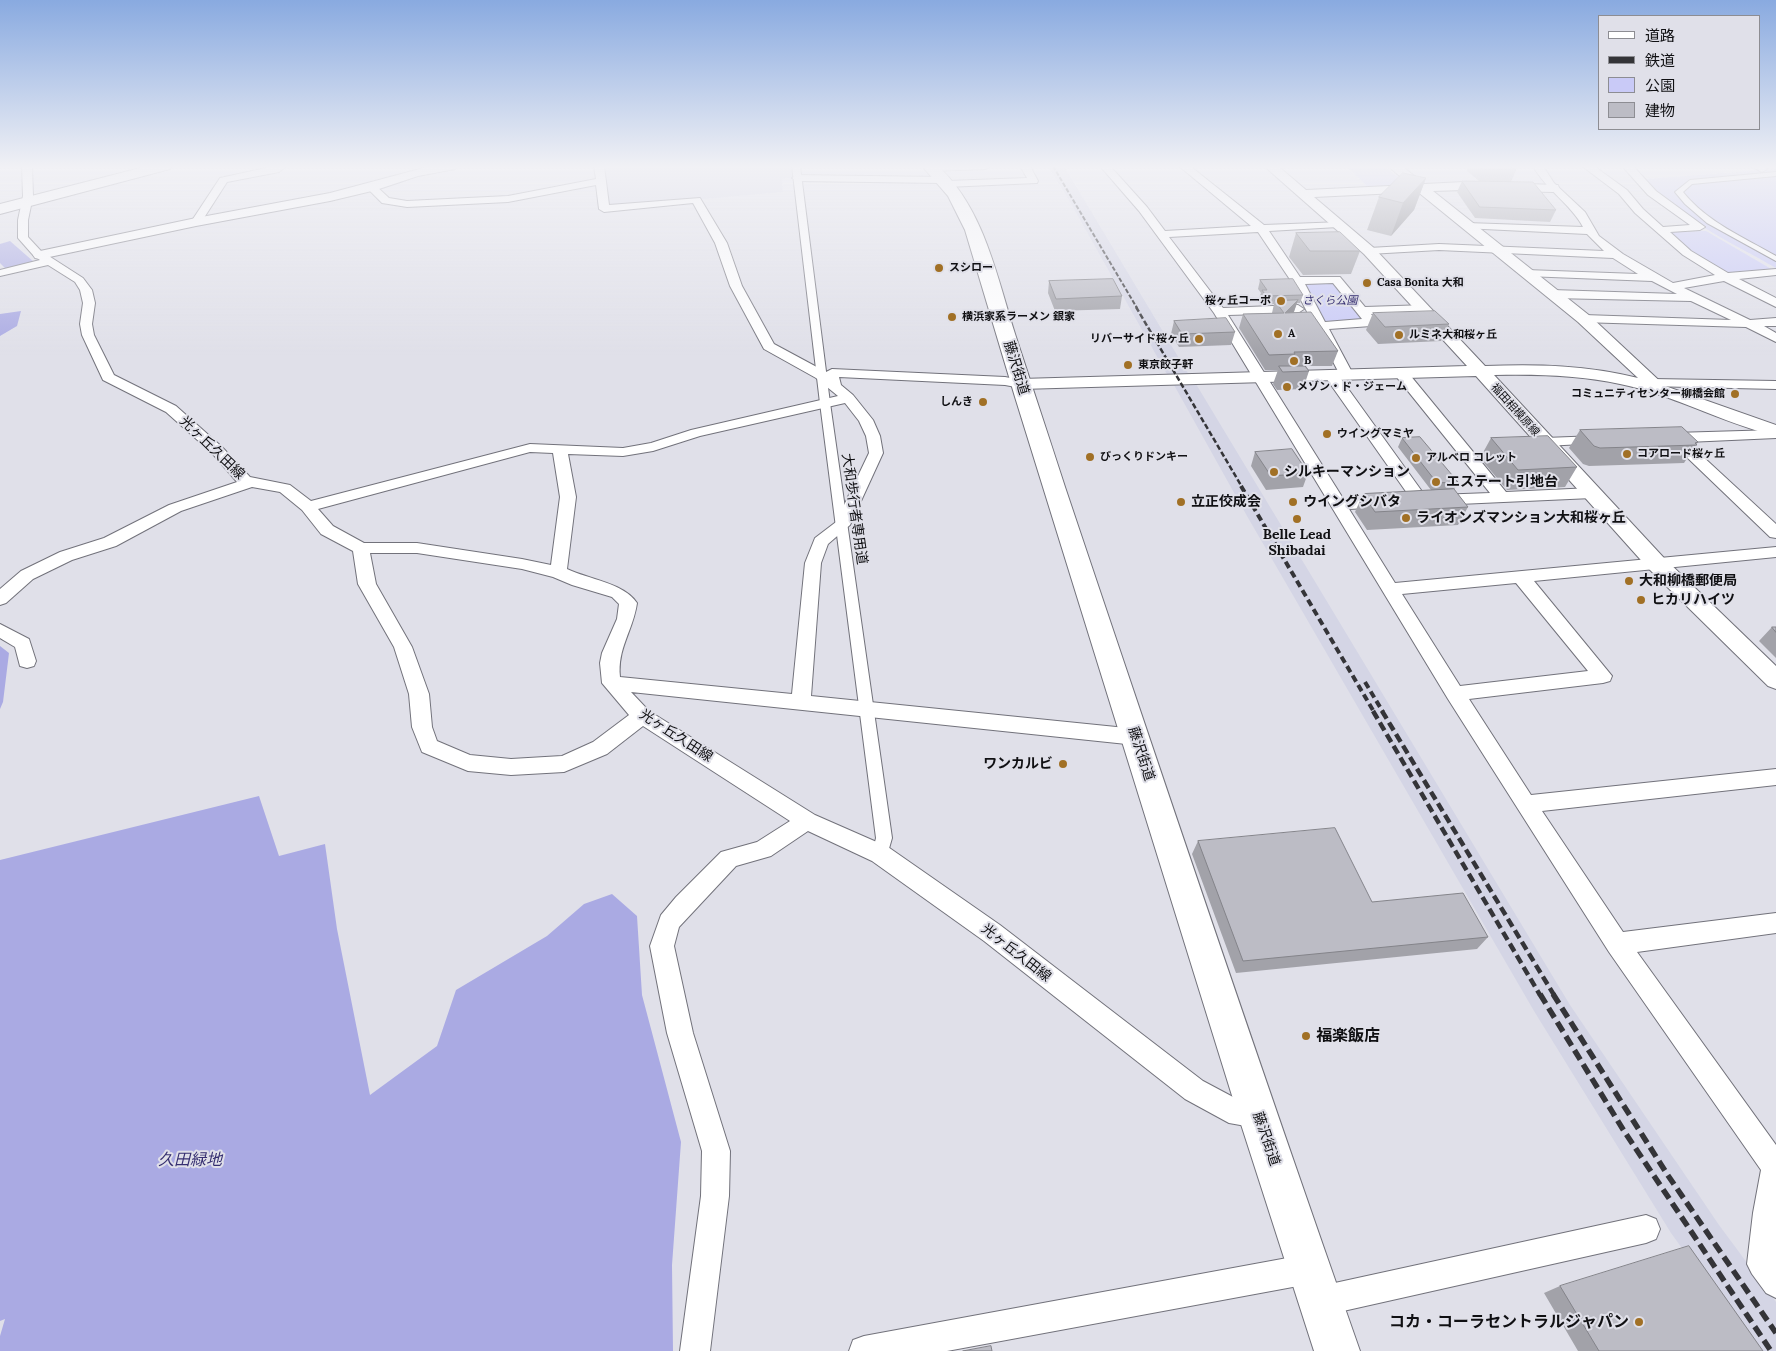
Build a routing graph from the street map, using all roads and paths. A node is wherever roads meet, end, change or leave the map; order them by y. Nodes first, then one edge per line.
1 (23, 229) edge
2 (166, 229) edge
3 (713, 229) edge
4 (804, 229) edge
5 (973, 229) edge
6 (1158, 229) edge
7 (1262, 229) joint
8 (1344, 229) edge
9 (1471, 229) edge
10 (1542, 229) edge
11 (1673, 229) edge
12 (1725, 229) edge
13 (1660, 230) joint
14 (1590, 231) joint
15 (1162, 234) junction
16 (1496, 250) junction
17 (1369, 251) junction
18 (1618, 255) junction
19 (44, 258) junction
20 (1776, 259) edge
21 (1776, 272) edge
22 (0, 273) edge
23 (1526, 273) junction
24 (1726, 277) junction
25 (1655, 278) junction
26 (1297, 282) junction
27 (1673, 288) junction
28 (1552, 294) junction
29 (1697, 298) junction
30 (1776, 303) edge
31 (1311, 308) junction
32 (1423, 308) junction
33 (1362, 310) junction
34 (1220, 312) junction
35 (1584, 319) junction
36 (1776, 322) edge
37 (1750, 324) junction
38 (1320, 326) junction
39 (1776, 338) edge
40 (1479, 370) junction
41 (1400, 372) junction
42 (1339, 374) junction
43 (821, 375) junction
44 (1258, 377) junction
45 (1021, 384) junction
46 (1776, 385) edge
47 (834, 386) junction
48 (1656, 386) junction
49 (848, 398) junction
50 (825, 403) junction
51 (1776, 433) edge
52 (1674, 437) junction
53 (1656, 438) edge
54 (1610, 440) edge
55 (1545, 442) junction
56 (559, 448) junction
57 (249, 483) junction
58 (1592, 493) junction
59 (1502, 497) junction
60 (1420, 500) junction
61 (1338, 505) junction
62 (308, 507) junction
63 (842, 525) junction
64 (1776, 533) edge
65 (361, 548) junction
66 (1776, 552) edge
67 (1656, 563) junction
68 (558, 572) junction
69 (1520, 576) junction
70 (1391, 589) junction
71 (0, 599) edge
72 (0, 630) edge
73 (27, 661) dead end
74 (1776, 680) edge
75 (611, 684) junction
76 (1455, 694) junction
77 (802, 703) junction
78 (867, 710) junction
79 (642, 716) junction
80 (1136, 738) junction
81 (1776, 777) edge
82 (1526, 804) junction
83 (807, 821) junction
84 (880, 854) junction
85 (1776, 923) edge
86 (1617, 944) junction
87 (1257, 1114) junction
88 (1775, 1167) edge
89 (1646, 1229) dead end
90 (1771, 1269) edge
91 (1315, 1285) junction
92 (695, 1351) edge
93 (864, 1351) edge
94 (1337, 1351) edge

1 - 19 street, 光ヶ丘久田線
2 - 19 street
3 - 43 street
4 - 43 street, 大和歩行者専用道
5 - 45 main road, 藤沢街道
6 - 15 street
7 - 15 street
7 - 26 street
8 - 17 street, 福田相模原線
9 - 16 street
10 - 14 street
11 - 13 street
12 - 20 street
13 - 24 street
14 - 18 street
15 - 34 street
16 - 17 street
16 - 18 street
16 - 23 street
17 - 32 street, 福田相模原線
18 - 25 street
19 - 22 street
19 - 57 street, 光ヶ丘久田線
21 - 24 street
23 - 25 street
23 - 28 street
24 - 27 street
24 - 30 street
25 - 27 street
26 - 31 street
26 - 33 street
27 - 29 street
28 - 29 street
28 - 35 street
29 - 37 street
31 - 34 street
31 - 38 street
32 - 33 street
32 - 40 street, 福田相模原線
33 - 38 street
34 - 44 street
35 - 37 street
35 - 48 street
36 - 37 street
37 - 39 street
38 - 42 street
40 - 41 street
40 - 48 street
40 - 55 street, 福田相模原線
41 - 42 street
41 - 59 street
42 - 44 street
42 - 60 street
43 - 47 street
43 - 50 street, 大和歩行者専用道
44 - 45 street
44 - 61 street
45 - 47 street
45 - 80 main road, 藤沢街道
46 - 48 street
47 - 49 street
48 - 51 street
49 - 50 street
49 - 63 street
50 - 56 street
50 - 63 street, 大和歩行者専用道
51 - 52 street
52 - 53 street
52 - 64 street
54 - 55 street
55 - 58 street, 福田相模原線
56 - 62 street
56 - 68 street
57 - 62 street, 光ヶ丘久田線
57 - 71 street
58 - 59 street
58 - 67 street, 福田相模原線
59 - 60 street
60 - 61 street
61 - 70 street
62 - 65 street, 光ヶ丘久田線
63 - 77 street
63 - 78 street, 大和歩行者専用道
65 - 68 street, 光ヶ丘久田線
65 - 79 street
66 - 67 street
67 - 69 street
67 - 74 street, 福田相模原線
68 - 75 street, 光ヶ丘久田線
69 - 70 street
69 - 76 street
70 - 76 street
72 - 73 street
75 - 77 street
75 - 79 street, 光ヶ丘久田線
76 - 82 street
77 - 78 street
78 - 80 street
78 - 84 street, 大和歩行者専用道
79 - 83 street, 光ヶ丘久田線
80 - 87 main road, 藤沢街道
81 - 82 street
82 - 86 street
83 - 84 street, 光ヶ丘久田線
83 - 92 street
84 - 87 street, 光ヶ丘久田線
85 - 86 street
86 - 88 street
87 - 91 main road, 藤沢街道
88 - 90 street
89 - 91 street
91 - 93 street
91 - 94 main road, 藤沢街道

